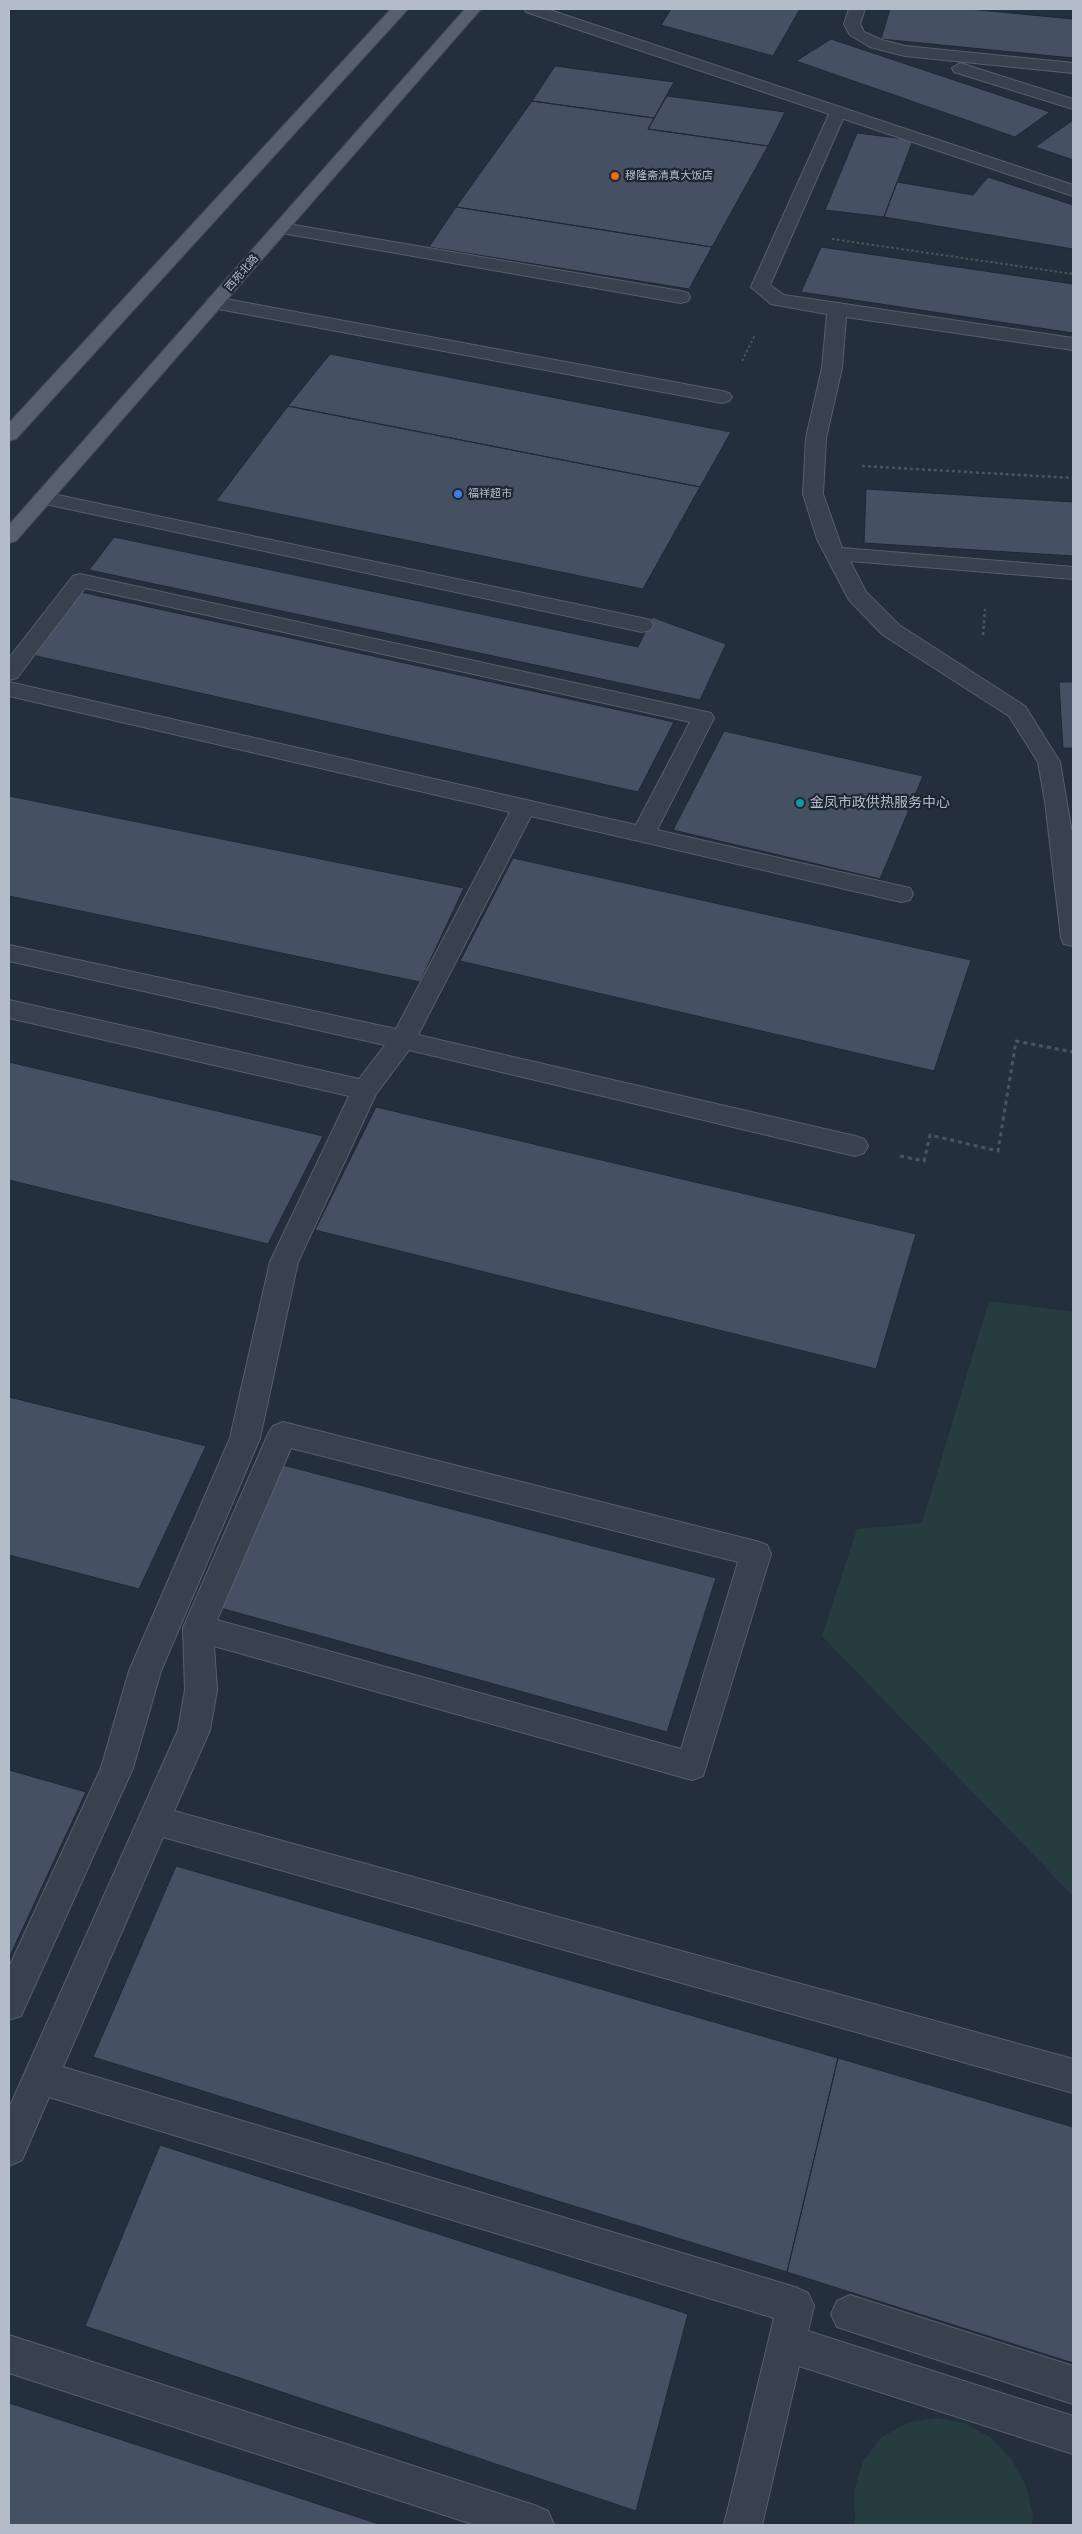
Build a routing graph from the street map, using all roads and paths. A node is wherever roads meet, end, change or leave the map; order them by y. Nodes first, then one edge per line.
1 (400, 9) edge
2 (473, 9) edge
3 (532, 9) edge
4 (857, 9) edge
5 (905, 51) junction
6 (1073, 68) edge
7 (1073, 104) edge
8 (838, 112) junction
9 (1073, 191) edge
10 (282, 228) junction
11 (826, 238) dead end
12 (1073, 274) edge
13 (681, 297) dead end
14 (215, 303) junction
15 (838, 310) junction
16 (1073, 344) edge
17 (834, 345) junction
18 (722, 397) joint
19 (9, 435) edge
20 (815, 463) junction
21 (1073, 478) edge
22 (43, 498) junction
23 (9, 537) edge
24 (835, 554) junction
25 (1073, 573) edge
26 (985, 609) dead end
27 (642, 625) dead end
28 (983, 642) dead end
29 (9, 672) edge
30 (9, 689) edge
31 (1049, 762) junction
32 (1073, 763) edge
33 (524, 807) junction
34 (643, 834) junction
35 (901, 894) dead end
36 (1073, 938) edge
37 (9, 953) edge
38 (9, 1009) edge
39 (403, 1040) junction
40 (1073, 1052) edge
41 (365, 1090) junction
42 (855, 1146) joint
43 (198, 1628) junction
44 (154, 1820) junction
45 (9, 2004) edge
46 (1073, 2076) edge
47 (40, 2078) junction
48 (9, 2148) edge
49 (850, 2314) dead end
50 (786, 2343) junction
51 (9, 2354) edge
52 (1073, 2385) edge
53 (1073, 2435) edge
54 (534, 2525) edge
55 (742, 2525) edge

1 - 19 main road
2 - 10 main road, 西苑北路
3 - 8 street
4 - 5 street
5 - 6 street
5 - 7 street
8 - 9 street
8 - 15 street
10 - 13 street
10 - 14 main road, 西苑北路
11 - 12 path
14 - 18 street
14 - 22 main road, 西苑北路
15 - 16 street
15 - 17 street
17 - 18 path
17 - 20 street
20 - 21 path
20 - 24 street
22 - 23 main road, 西苑北路
22 - 27 street
24 - 25 street
24 - 31 street
26 - 28 path
29 - 34 street
30 - 33 street
31 - 32 street
31 - 36 street
33 - 34 street
33 - 39 street
34 - 35 street
37 - 39 street
38 - 41 street
39 - 41 street
39 - 42 street
40 - 42 path
41 - 45 street
43 - 43 street
43 - 44 street
44 - 46 street
44 - 47 street
47 - 48 street
47 - 50 street
49 - 52 street
50 - 53 street
50 - 55 street
51 - 54 street

